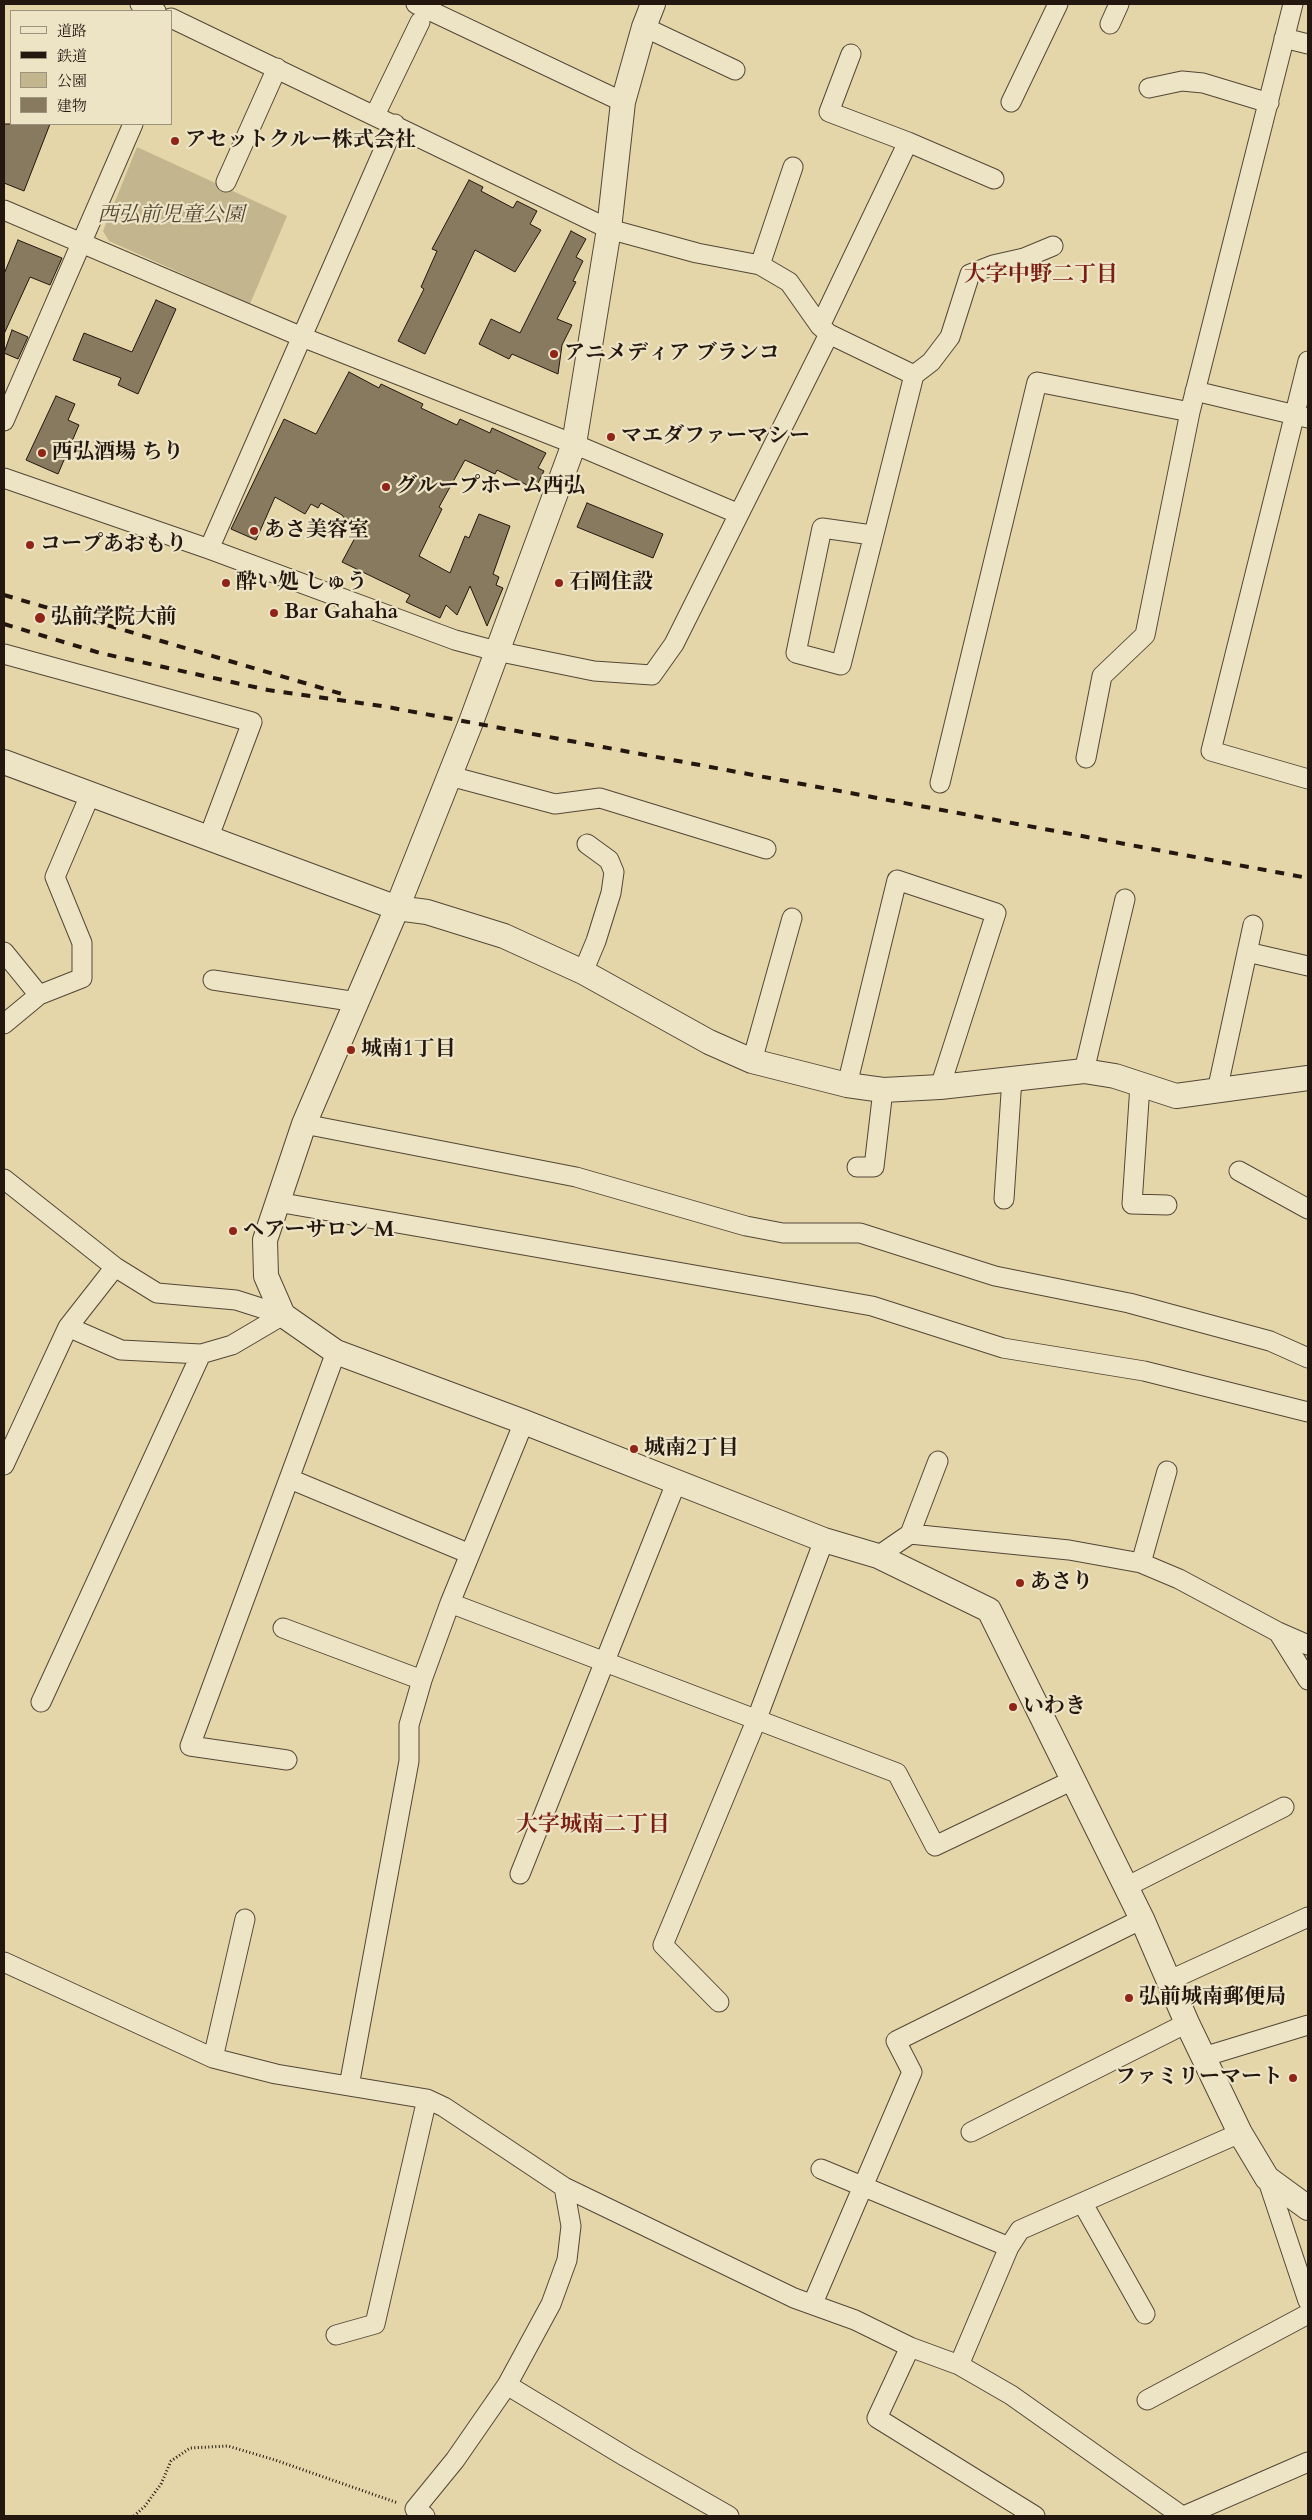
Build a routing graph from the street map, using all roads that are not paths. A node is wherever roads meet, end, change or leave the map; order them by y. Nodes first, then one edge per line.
1 (140, 4) edge
2 (653, 4) edge
3 (1058, 4) edge
4 (1119, 4) edge
5 (1293, 4) edge
6 (154, 10) edge
7 (418, 13) edge
8 (1110, 24) dead end
9 (173, 25) edge
10 (644, 27) junction
11 (1284, 38) junction
12 (1308, 44) edge
13 (851, 54) dead end
14 (277, 68) junction
15 (735, 70) dead end
16 (1149, 88) dead end
17 (623, 102) junction
18 (1011, 102) dead end
19 (1268, 103) junction
20 (375, 114) junction
21 (394, 124) junction
22 (133, 125) edge
23 (908, 142) junction
24 (793, 166) dead end
25 (994, 180) dead end
26 (226, 182) dead end
27 (4, 210) edge
28 (609, 229) junction
29 (81, 242) junction
30 (1053, 246) dead end
31 (760, 265) junction
32 (824, 330) junction
33 (302, 337) junction
34 (1308, 361) edge
35 (914, 375) junction
36 (1195, 391) junction
37 (1190, 412) junction
38 (1301, 416) edge
39 (4, 421) edge
40 (574, 444) junction
41 (4, 478) edge
42 (739, 514) junction
43 (872, 535) junction
44 (209, 549) junction
45 (496, 651) junction
46 (4, 654) edge
47 (1086, 758) dead end
48 (4, 762) edge
49 (450, 776) junction
50 (1308, 779) edge
51 (940, 783) dead end
52 (90, 795) junction
53 (208, 839) junction
54 (586, 844) dead end
55 (766, 848) dead end
56 (1125, 900) dead end
57 (397, 908) junction
58 (792, 918) dead end
59 (1253, 925) dead end
60 (4, 952) edge
61 (1247, 952) junction
62 (1308, 966) edge
63 (583, 972) junction
64 (213, 980) dead end
65 (39, 995) junction
66 (356, 1002) junction
67 (4, 1024) edge
68 (752, 1061) junction
69 (1084, 1071) junction
70 (1012, 1078) junction
71 (1308, 1078) edge
72 (847, 1085) junction
73 (1140, 1085) junction
74 (940, 1088) junction
75 (883, 1090) junction
76 (1217, 1091) junction
77 (304, 1124) junction
78 (857, 1167) dead end
79 (1239, 1171) dead end
80 (4, 1178) edge
81 (1004, 1199) dead end
82 (278, 1202) junction
83 (1167, 1205) dead end
84 (1308, 1209) edge
85 (115, 1267) junction
86 (283, 1316) junction
87 (68, 1327) junction
88 (336, 1352) junction
89 (201, 1354) junction
90 (1308, 1358) edge
91 (1308, 1412) edge
92 (524, 1422) junction
93 (938, 1461) dead end
94 (4, 1465) edge
95 (1167, 1471) dead end
96 (290, 1479) junction
97 (676, 1483) junction
98 (910, 1534) junction
99 (824, 1540) junction
100 (470, 1554) junction
101 (878, 1556) junction
102 (1141, 1563) junction
103 (450, 1603) junction
104 (283, 1628) dead end
105 (1278, 1632) junction
106 (1308, 1645) edge
107 (604, 1663) junction
108 (422, 1680) junction
109 (1308, 1680) edge
110 (41, 1702) dead end
111 (756, 1721) junction
112 (287, 1760) dead end
113 (1073, 1780) junction
114 (1284, 1807) dead end
115 (520, 1874) dead end
116 (1126, 1887) junction
117 (1308, 1917) edge
118 (245, 1919) dead end
119 (1142, 1920) junction
120 (4, 1962) edge
121 (1168, 1981) junction
122 (719, 2002) dead end
123 (1187, 2023) junction
124 (1308, 2026) edge
125 (1203, 2057) junction
126 (213, 2058) junction
127 (349, 2086) junction
128 (427, 2099) junction
129 (970, 2132) dead end
130 (1240, 2133) junction
131 (821, 2169) dead end
132 (1267, 2178) junction
133 (864, 2185) junction
134 (564, 2186) junction
135 (1083, 2204) junction
136 (1308, 2208) edge
137 (1009, 2247) junction
138 (1308, 2301) edge
139 (813, 2303) junction
140 (1145, 2314) dead end
141 (1308, 2314) edge
142 (336, 2335) dead end
143 (910, 2347) junction
144 (959, 2365) junction
145 (507, 2384) junction
146 (1148, 2400) dead end
147 (1308, 2462) edge
148 (420, 2513) edge
149 (729, 2516) edge
150 (1035, 2516) edge
151 (1183, 2516) edge

1 - 6 street
2 - 10 street
3 - 18 street
4 - 8 street
5 - 11 street
7 - 17 street
7 - 20 street
9 - 14 street
10 - 15 street
10 - 17 street
11 - 12 street
11 - 19 street
13 - 23 street
14 - 20 street
14 - 26 street
16 - 19 street
17 - 28 street
19 - 36 street
20 - 21 street
21 - 28 street
21 - 33 street
22 - 29 street
23 - 25 street
23 - 32 street
24 - 31 street
27 - 29 street
28 - 31 street
28 - 40 street
29 - 33 street
29 - 39 street
30 - 35 street
31 - 32 street
32 - 35 street
32 - 42 street
33 - 40 street
33 - 44 street
34 - 38 street
35 - 43 street
36 - 37 street
36 - 38 street
37 - 47 street
37 - 51 street
38 - 50 street
40 - 42 street
40 - 45 street
41 - 44 street
42 - 45 street
43 - 43 street
44 - 45 street
45 - 49 street
46 - 53 street
48 - 52 street
49 - 55 street
49 - 57 street
52 - 53 street
52 - 65 street
53 - 57 street
54 - 63 street
56 - 69 street
57 - 63 street
57 - 66 street
58 - 68 street
59 - 61 street
60 - 65 street
61 - 62 street
61 - 76 street
63 - 68 street
64 - 66 street
65 - 67 street
66 - 77 street
68 - 72 street
69 - 70 street
69 - 73 street
70 - 74 street
70 - 81 street
71 - 76 street
72 - 74 street
72 - 75 street
73 - 76 street
73 - 83 street
74 - 75 street
75 - 78 street
77 - 82 street
77 - 90 street
79 - 84 street
80 - 85 street
82 - 86 street
82 - 91 street
85 - 86 street
85 - 87 street
86 - 88 street
86 - 89 street
87 - 89 street
87 - 94 street
88 - 92 street
88 - 96 street
89 - 110 street
92 - 97 street
92 - 100 street
93 - 98 street
95 - 102 street
96 - 100 street
96 - 112 street
97 - 99 street
97 - 107 street
98 - 101 street
98 - 102 street
99 - 101 street
99 - 111 street
100 - 103 street
101 - 113 street
102 - 105 street
103 - 107 street
103 - 108 street
104 - 108 street
105 - 106 street
105 - 109 street
107 - 111 street
107 - 115 street
108 - 127 street
111 - 113 street
111 - 122 street
113 - 116 street
114 - 116 street
116 - 119 street
117 - 121 street
118 - 126 street
119 - 121 street
119 - 133 street
120 - 126 street
121 - 123 street
123 - 125 street
123 - 129 street
124 - 125 street
125 - 130 street
126 - 127 street
127 - 128 street
128 - 134 street
128 - 142 street
130 - 132 street
130 - 135 street
131 - 133 street
132 - 136 street
132 - 138 street
133 - 137 street
133 - 139 street
134 - 139 street
134 - 145 street
135 - 137 street
135 - 140 street
137 - 144 street
139 - 143 street
141 - 146 street
143 - 144 street
143 - 150 street
144 - 151 street
145 - 148 street
145 - 149 street
147 - 151 street

